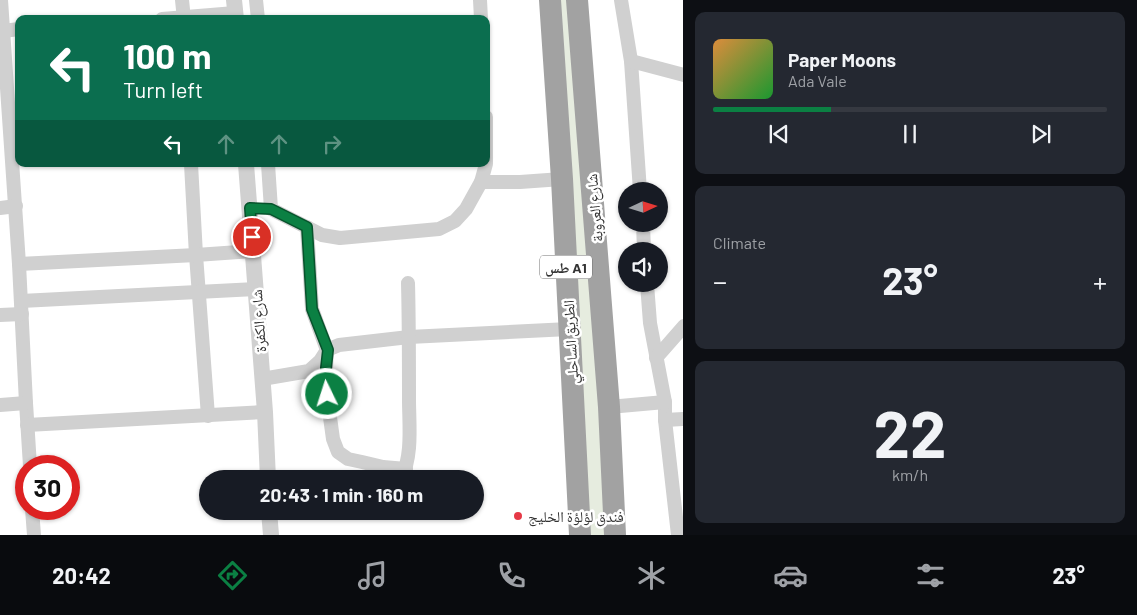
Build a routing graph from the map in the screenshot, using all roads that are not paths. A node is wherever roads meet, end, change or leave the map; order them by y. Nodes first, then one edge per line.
1 (1, 0) edge
2 (182, 0) edge
3 (256, 0) edge
4 (480, 0) edge
5 (550, 0) edge
6 (577, 0) edge
7 (621, 0) edge
8 (235, 11) edge
9 (184, 15) edge
10 (206, 15) edge
11 (258, 15) edge
12 (481, 15) edge
13 (15, 29) edge
14 (3, 30) junction
15 (631, 61) junction
16 (683, 75) edge
17 (3, 78) edge
18 (15, 148) edge
19 (15, 167) edge
20 (191, 167) edge
21 (246, 167) edge
22 (268, 167) edge
23 (485, 167) edge
24 (562, 179) junction
25 (481, 182) junction
26 (639, 182) edge
27 (16, 206) junction
28 (0, 208) edge
29 (250, 208) junction
30 (271, 209) junction
31 (307, 227) junction
32 (253, 251) junction
33 (196, 255) junction
34 (20, 264) junction
35 (408, 283) dead end
36 (256, 289) junction
37 (198, 292) junction
38 (648, 292) edge
39 (21, 307) junction
40 (0, 315) edge
41 (683, 326) edge
42 (569, 329) junction
43 (409, 337) junction
44 (328, 350) junction
45 (656, 358) junction
46 (262, 379) junction
47 (665, 402) junction
48 (26, 403) junction
49 (0, 405) edge
50 (610, 407) junction
51 (265, 412) junction
52 (208, 416) junction
53 (683, 419) edge
54 (665, 420) junction
55 (27, 425) junction
56 (29, 455) edge
57 (268, 470) edge
58 (392, 470) edge
59 (404, 470) edge
60 (33, 520) edge
61 (269, 520) edge
62 (34, 535) edge
63 (270, 535) edge
64 (580, 535) edge
65 (615, 535) edge
66 (678, 535) edge

1 - 14 street
2 - 9 street
3 - 11 street
4 - 12 street
5 - 24 highway, الطريق الساحلي / طس A1
6 - 50 highway, شارع العروبة / طس A1
7 - 15 street
8 - 10 street
13 - 14 street
14 - 17 street
15 - 16 street
15 - 26 street
17 - 18 street
19 - 27 street
20 - 33 street
21 - 29 street, شارع الكفرة
22 - 30 street
23 - 25 street
24 - 25 street
24 - 42 highway, الطريق الساحلي / طس A1
25 - 31 street
27 - 28 street
27 - 34 street
29 - 30 street
29 - 32 street, شارع الكفرة
30 - 31 street
31 - 44 street
32 - 33 street
32 - 36 street, شارع الكفرة
33 - 34 street
33 - 37 street
34 - 39 street
35 - 43 street
36 - 37 street
36 - 46 street, شارع الكفرة
37 - 39 street
37 - 52 street
38 - 45 street
39 - 40 street
39 - 48 street
41 - 45 street
42 - 43 street
42 - 64 highway, الطريق الساحلي / طس A1
43 - 44 street
43 - 59 street
44 - 46 street
44 - 58 street
45 - 47 street
46 - 51 street, شارع الكفرة
47 - 50 street
47 - 54 street
48 - 49 street
48 - 55 street
50 - 65 highway, شارع العروبة / طس A1
51 - 52 street
51 - 57 street, شارع الكفرة
52 - 55 street
53 - 54 street
54 - 66 street
55 - 56 street
60 - 62 street
61 - 63 street

